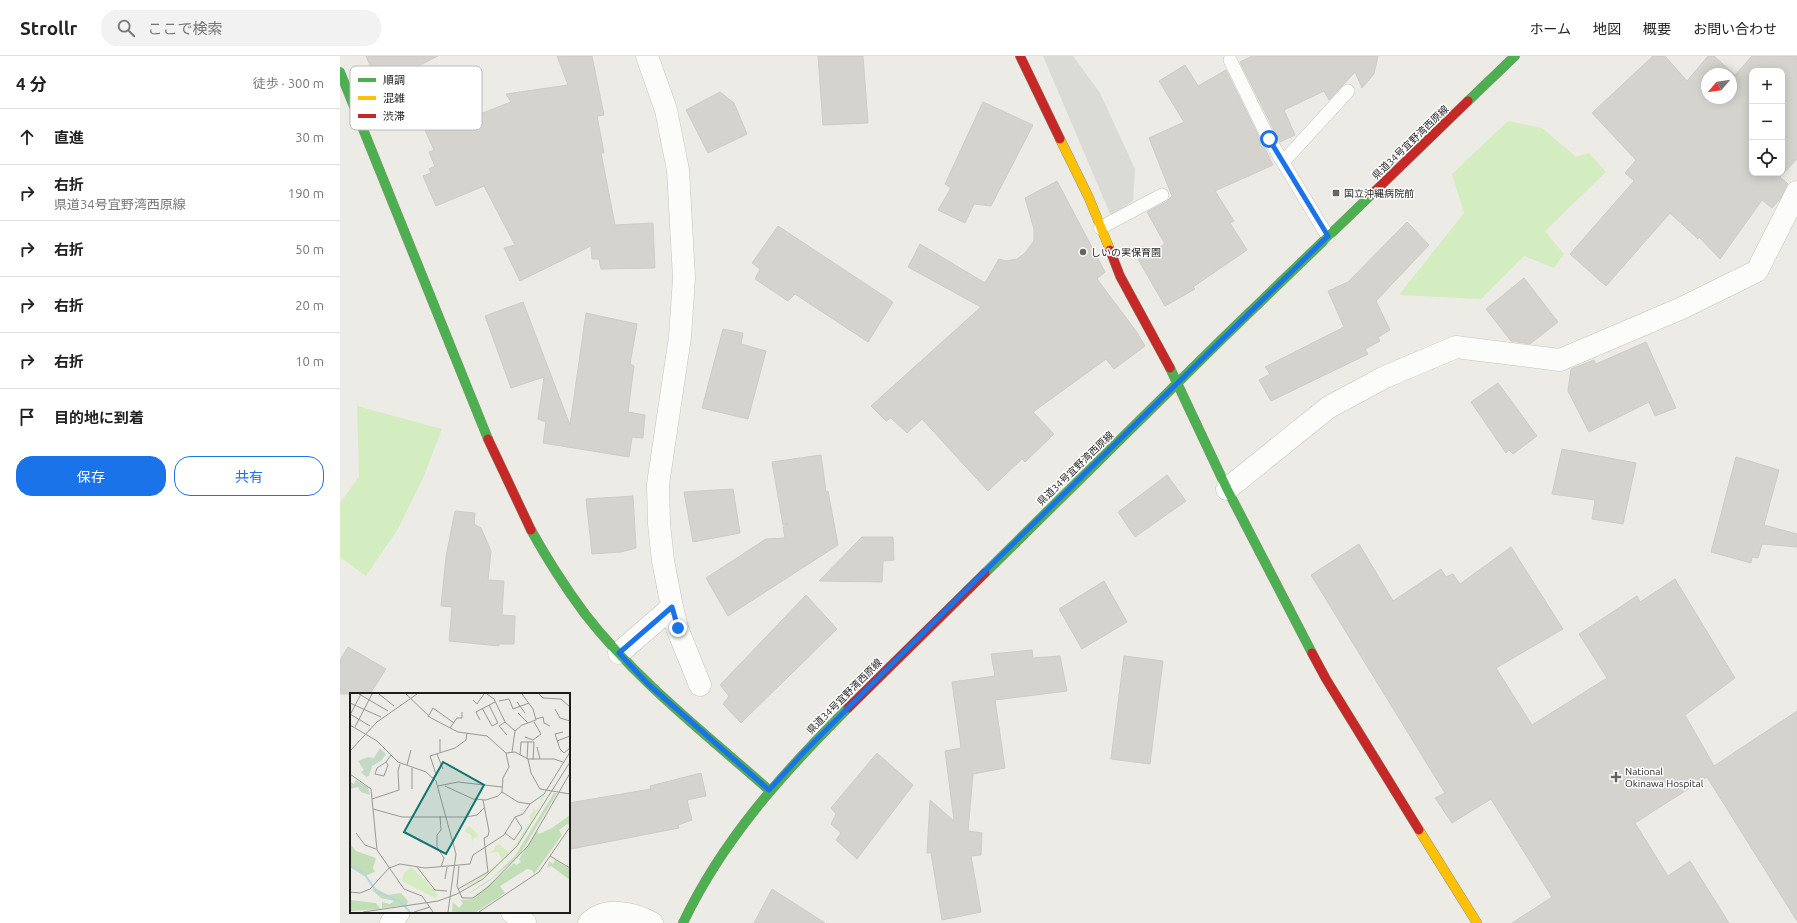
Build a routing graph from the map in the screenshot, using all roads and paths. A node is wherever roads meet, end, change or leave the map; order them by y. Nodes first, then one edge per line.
1 (647, 56) edge
2 (1020, 56) edge
3 (1515, 56) edge
4 (1230, 60) dead end
5 (340, 72) edge
6 (1348, 91) dead end
7 (350, 97) edge
8 (363, 130) edge
9 (1283, 162) junction
10 (1797, 192) edge
11 (1162, 196) dead end
12 (1100, 228) junction
13 (1328, 236) junction
14 (1177, 383) junction
15 (1227, 488) junction
16 (672, 607) junction
17 (619, 653) junction
18 (700, 685) dead end
19 (769, 790) junction
20 (399, 913) edge
21 (513, 913) edge
22 (391, 923) edge
23 (525, 923) edge
24 (589, 923) edge
25 (652, 923) edge
26 (683, 923) edge
27 (1477, 923) edge

1 - 16 street
2 - 12 street
3 - 13 street, 県道34号宜野湾西原線
4 - 9 lane
5 - 7 street
6 - 9 lane
8 - 17 street
9 - 13 lane
10 - 15 street
11 - 12 lane
12 - 14 street
13 - 14 street, 県道34号宜野湾西原線
14 - 15 street
14 - 19 street, 県道34号宜野湾西原線
15 - 27 street
16 - 17 street
16 - 18 street
17 - 19 street
19 - 26 street, 県道34号宜野湾西原線
20 - 22 street
21 - 23 street
24 - 25 street

